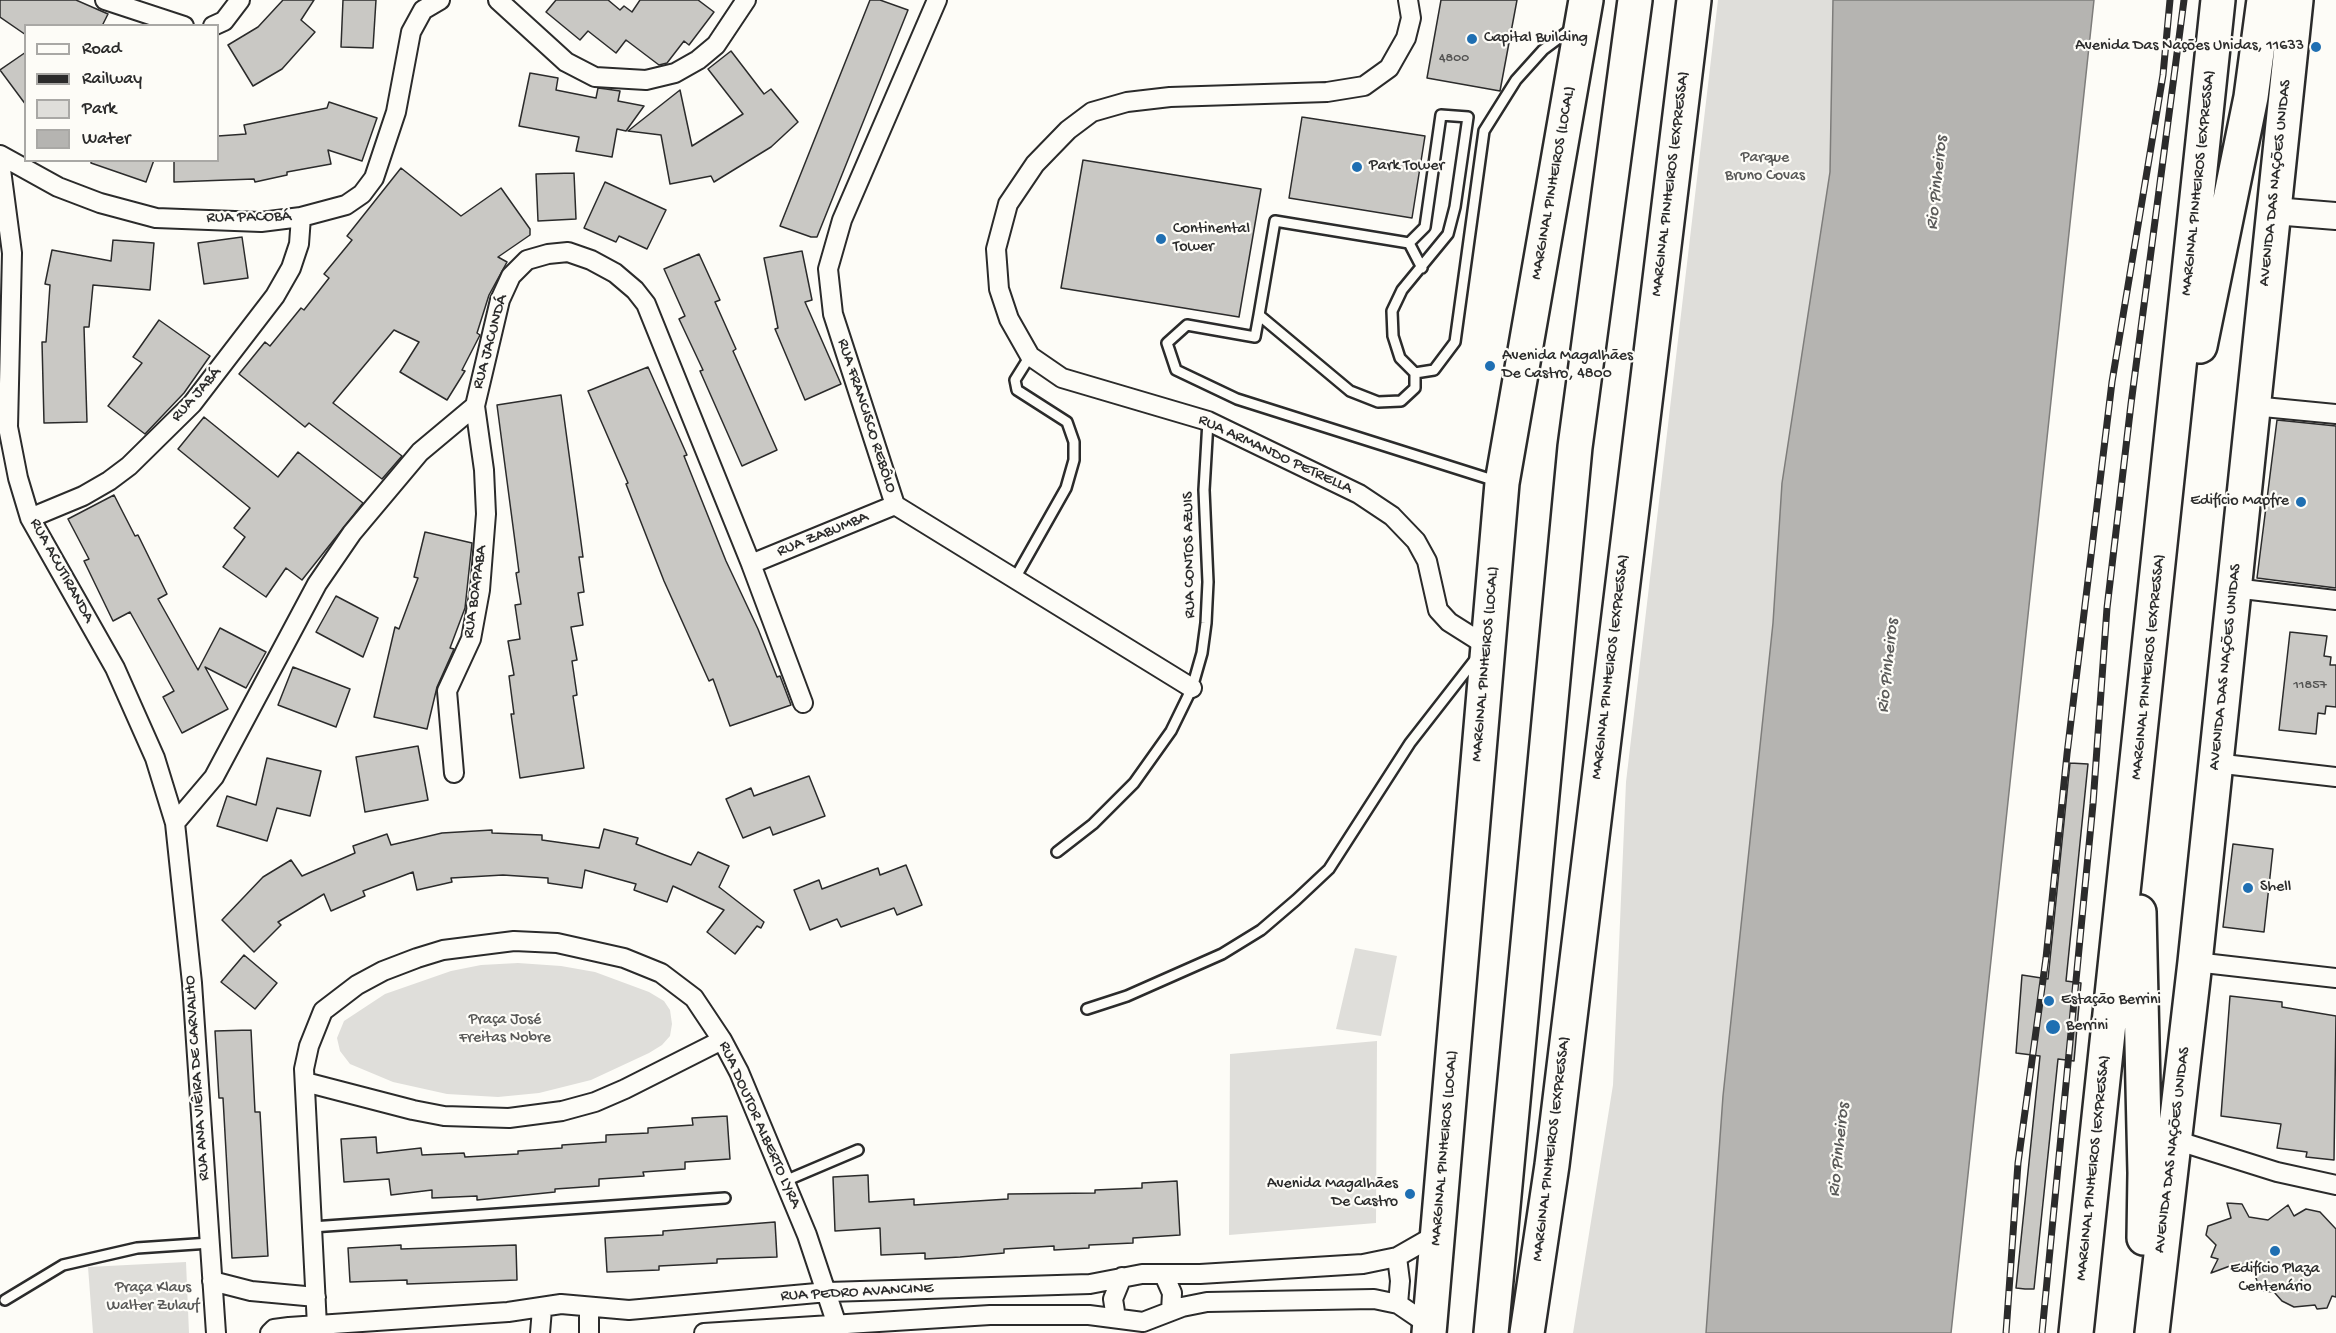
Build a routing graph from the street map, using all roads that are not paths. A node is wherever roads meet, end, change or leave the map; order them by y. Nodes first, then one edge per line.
1 (105, 0) edge
2 (240, 0) edge
3 (440, 0) edge
4 (498, 0) edge
5 (746, 0) edge
6 (937, 0) edge
7 (1408, 0) edge
8 (1635, 0) edge
9 (1694, 0) edge
10 (2218, 0) edge
11 (2264, 0) edge
12 (2296, 0) edge
13 (1585, 10) edge
14 (178, 24) edge
15 (217, 24) edge
16 (0, 156) edge
17 (0, 162) edge
18 (2274, 211) junction
19 (2336, 216) edge
20 (301, 217) junction
21 (1408, 243) junction
22 (1422, 268) junction
23 (1259, 315) junction
24 (1030, 356) junction
25 (1415, 373) junction
26 (475, 406) junction
27 (2253, 406) junction
28 (2336, 414) edge
29 (1208, 421) junction
30 (2169, 473) junction
31 (1502, 483) junction
32 (895, 505) junction
33 (30, 518) junction
34 (751, 564) junction
35 (1014, 580) junction
36 (2234, 588) junction
37 (2336, 600) edge
38 (1487, 646) junction
39 (1192, 688) junction
40 (803, 703) dead end
41 (2215, 763) junction
42 (454, 773) dead end
43 (2336, 777) edge
44 (2135, 801) junction
45 (175, 824) junction
46 (1057, 852) dead end
47 (2195, 962) junction
48 (2336, 978) edge
49 (1087, 1009) dead end
50 (722, 1040) junction
51 (305, 1082) junction
52 (2175, 1140) junction
53 (858, 1150) dead end
54 (785, 1181) junction
55 (2336, 1185) edge
56 (725, 1198) dead end
57 (312, 1227) junction
58 (1439, 1233) junction
59 (210, 1243) junction
60 (1397, 1257) junction
61 (1164, 1275) junction
62 (1122, 1277) junction
63 (212, 1281) junction
64 (828, 1292) junction
65 (316, 1297) junction
66 (5, 1300) dead end
67 (1398, 1304) junction
68 (589, 1308) junction
69 (542, 1309) junction
70 (1171, 1311) junction
71 (1116, 1318) junction
72 (837, 1325) junction
73 (317, 1326) junction
74 (1429, 1329) edge
75 (216, 1333) edge
76 (270, 1333) edge
77 (540, 1333) edge
78 (589, 1333) edge
79 (704, 1333) edge
80 (1491, 1333) edge
81 (1527, 1333) edge
82 (2076, 1333) edge
83 (2143, 1333) edge
84 (2152, 1333) edge

1 - 14 street
2 - 15 street
3 - 20 street, RUA PACOBÁ
4 - 5 street
6 - 32 street, RUA FRANCISCO REBÔLO
7 - 24 street, RUA ARMANDO PETRELLA
8 - 80 highway
9 - 81 highway, MARGINAL PINHEIROS (EXPRESSA)
10 - 30 highway, MARGINAL PINHEIROS (EXPRESSA)
11 - 30 highway
12 - 18 highway, AVENIDA DAS NAÇÕES UNIDAS
13 - 25 lane
13 - 31 highway, MARGINAL PINHEIROS (LOCAL)
16 - 20 street, RUA PACOBÁ
17 - 33 street, RUA ACUTIRANDA
18 - 19 street
18 - 27 highway, AVENIDA DAS NAÇÕES UNIDAS
20 - 33 street, RUA JABÁ
21 - 22 lane
21 - 22 lane
21 - 23 lane
22 - 25 lane
23 - 25 lane
23 - 31 lane
24 - 29 street, RUA ARMANDO PETRELLA
24 - 35 lane
26 - 34 street, RUA JACUNDÁ
26 - 42 street, RUA BOAPABA
26 - 45 street, RUA JACUNDÁ
27 - 28 street
27 - 36 highway, AVENIDA DAS NAÇÕES UNIDAS
29 - 38 street, RUA ARMANDO PETRELLA
29 - 39 lane, RUA CONTOS AZUIS
30 - 44 highway, MARGINAL PINHEIROS (EXPRESSA)
31 - 38 highway, MARGINAL PINHEIROS (LOCAL)
32 - 34 street, RUA ZABUMBA
32 - 35 street, RUA FRANCISCO REBÔLO
33 - 45 street, RUA ACUTIRANDA
34 - 40 street, RUA JACUNDÁ
35 - 39 street, RUA FRANCISCO REBÔLO
36 - 37 street
36 - 41 highway, AVENIDA DAS NAÇÕES UNIDAS
38 - 49 lane
38 - 58 highway, MARGINAL PINHEIROS (LOCAL)
39 - 46 lane, RUA CONTOS AZUIS
41 - 43 street
41 - 47 highway, AVENIDA DAS NAÇÕES UNIDAS
44 - 82 highway, MARGINAL PINHEIROS (EXPRESSA)
44 - 83 highway
45 - 59 street, RUA ANA VIÊIRA DE CARVALHO
47 - 48 street
47 - 52 highway, AVENIDA DAS NAÇÕES UNIDAS
50 - 51 street
50 - 51 street, RUA DOUTOR ALBERTO LYRA
50 - 54 street, RUA DOUTOR ALBERTO LYRA
51 - 57 street, RUA DOUTOR ALBERTO LYRA
52 - 55 street
52 - 84 highway, AVENIDA DAS NAÇÕES UNIDAS
53 - 54 lane
54 - 64 street, RUA DOUTOR ALBERTO LYRA
56 - 57 lane
57 - 65 street, RUA DOUTOR ALBERTO LYRA
58 - 60 street, RUA PEDRO AVANCINE
58 - 74 highway, MARGINAL PINHEIROS (LOCAL)
59 - 63 street, RUA ANA VIÊIRA DE CARVALHO
59 - 66 lane
60 - 61 street, RUA PEDRO AVANCINE
60 - 67 street
61 - 62 street, RUA PEDRO AVANCINE
61 - 70 street
62 - 64 street, RUA PEDRO AVANCINE
62 - 71 street
63 - 65 street
63 - 75 street, RUA ANA VIÊIRA DE CARVALHO
64 - 68 street, RUA PEDRO AVANCINE
64 - 72 street, RUA DOUTOR ALBERTO LYRA
65 - 73 street, RUA DOUTOR ALBERTO LYRA
67 - 70 street, RUA PEDRO AVANCINE
67 - 74 street, RUA PEDRO AVANCINE
68 - 69 street, RUA PEDRO AVANCINE
68 - 78 street
69 - 73 street, RUA PEDRO AVANCINE
69 - 77 street
70 - 71 street, RUA PEDRO AVANCINE
71 - 72 street, RUA PEDRO AVANCINE
72 - 79 street, RUA PEDRO AVANCINE
73 - 76 street, RUA PEDRO AVANCINE

